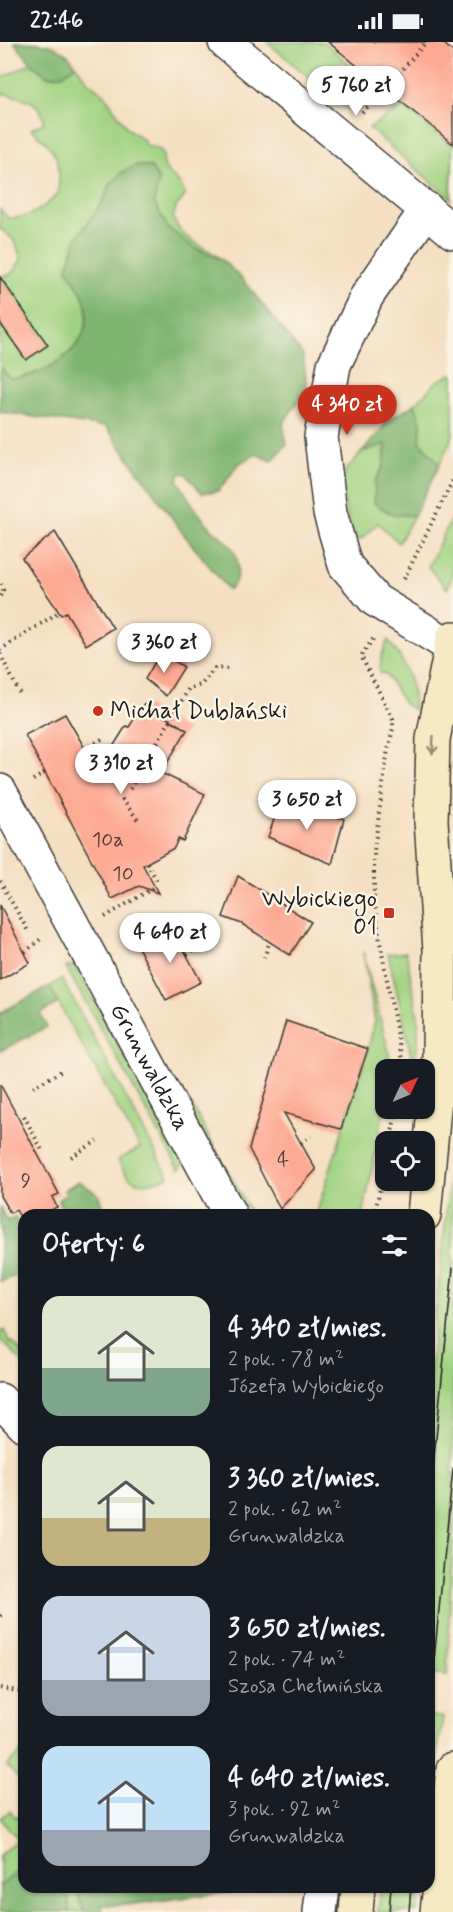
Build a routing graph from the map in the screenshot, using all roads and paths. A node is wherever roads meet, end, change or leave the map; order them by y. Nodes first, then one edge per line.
1 (225, 42) edge
2 (426, 42) edge
3 (357, 116) dead end
4 (426, 209) junction
5 (453, 232) edge
6 (453, 480) edge
7 (1, 584) edge
8 (0, 596) edge
9 (389, 609) junction
10 (59, 612) dead end
11 (452, 644) edge
12 (0, 652) edge
13 (231, 669) dead end
14 (21, 696) dead end
15 (102, 740) dead end
16 (85, 749) dead end
17 (45, 773) dead end
18 (32, 780) dead end
19 (130, 789) dead end
20 (0, 791) edge
21 (122, 799) dead end
22 (138, 820) dead end
23 (147, 863) dead end
24 (157, 881) dead end
25 (0, 882) edge
26 (153, 888) dead end
27 (105, 917) dead end
28 (34, 927) dead end
29 (45, 936) dead end
30 (270, 941) dead end
31 (197, 947) dead end
32 (25, 952) dead end
33 (187, 955) dead end
34 (264, 958) dead end
35 (402, 1059) edge
36 (62, 1071) dead end
37 (33, 1087) dead end
38 (24, 1116) dead end
39 (311, 1136) dead end
40 (97, 1141) dead end
41 (301, 1143) dead end
42 (42, 1150) dead end
43 (71, 1156) dead end
44 (379, 1191) edge
45 (227, 1209) edge
46 (375, 1209) edge
47 (425, 1209) edge
48 (0, 1400) edge
49 (18, 1419) edge
50 (0, 1688) edge
51 (18, 1691) edge
52 (453, 1769) edge
53 (322, 1893) edge
54 (358, 1893) edge
55 (438, 1910) edge
56 (320, 1912) edge
57 (356, 1912) edge

1 - 4 street
2 - 3 path
4 - 5 street
4 - 9 street
6 - 9 path
7 - 8 path
9 - 11 street
9 - 35 path
10 - 12 path
11 -> 47 main road
12 - 14 path
13 - 19 path
15 - 16 path
17 - 18 path
20 - 45 street, Grunwaldzka
21 - 22 path
23 - 24 path
25 - 28 path
26 - 27 path
29 - 32 path
30 - 34 path
31 - 33 path
36 - 37 path
38 - 42 path
39 - 41 path
40 - 43 path
44 - 46 path
48 - 49 street
50 - 51 path
52 - 55 main road
53 - 56 street
54 - 57 main road

